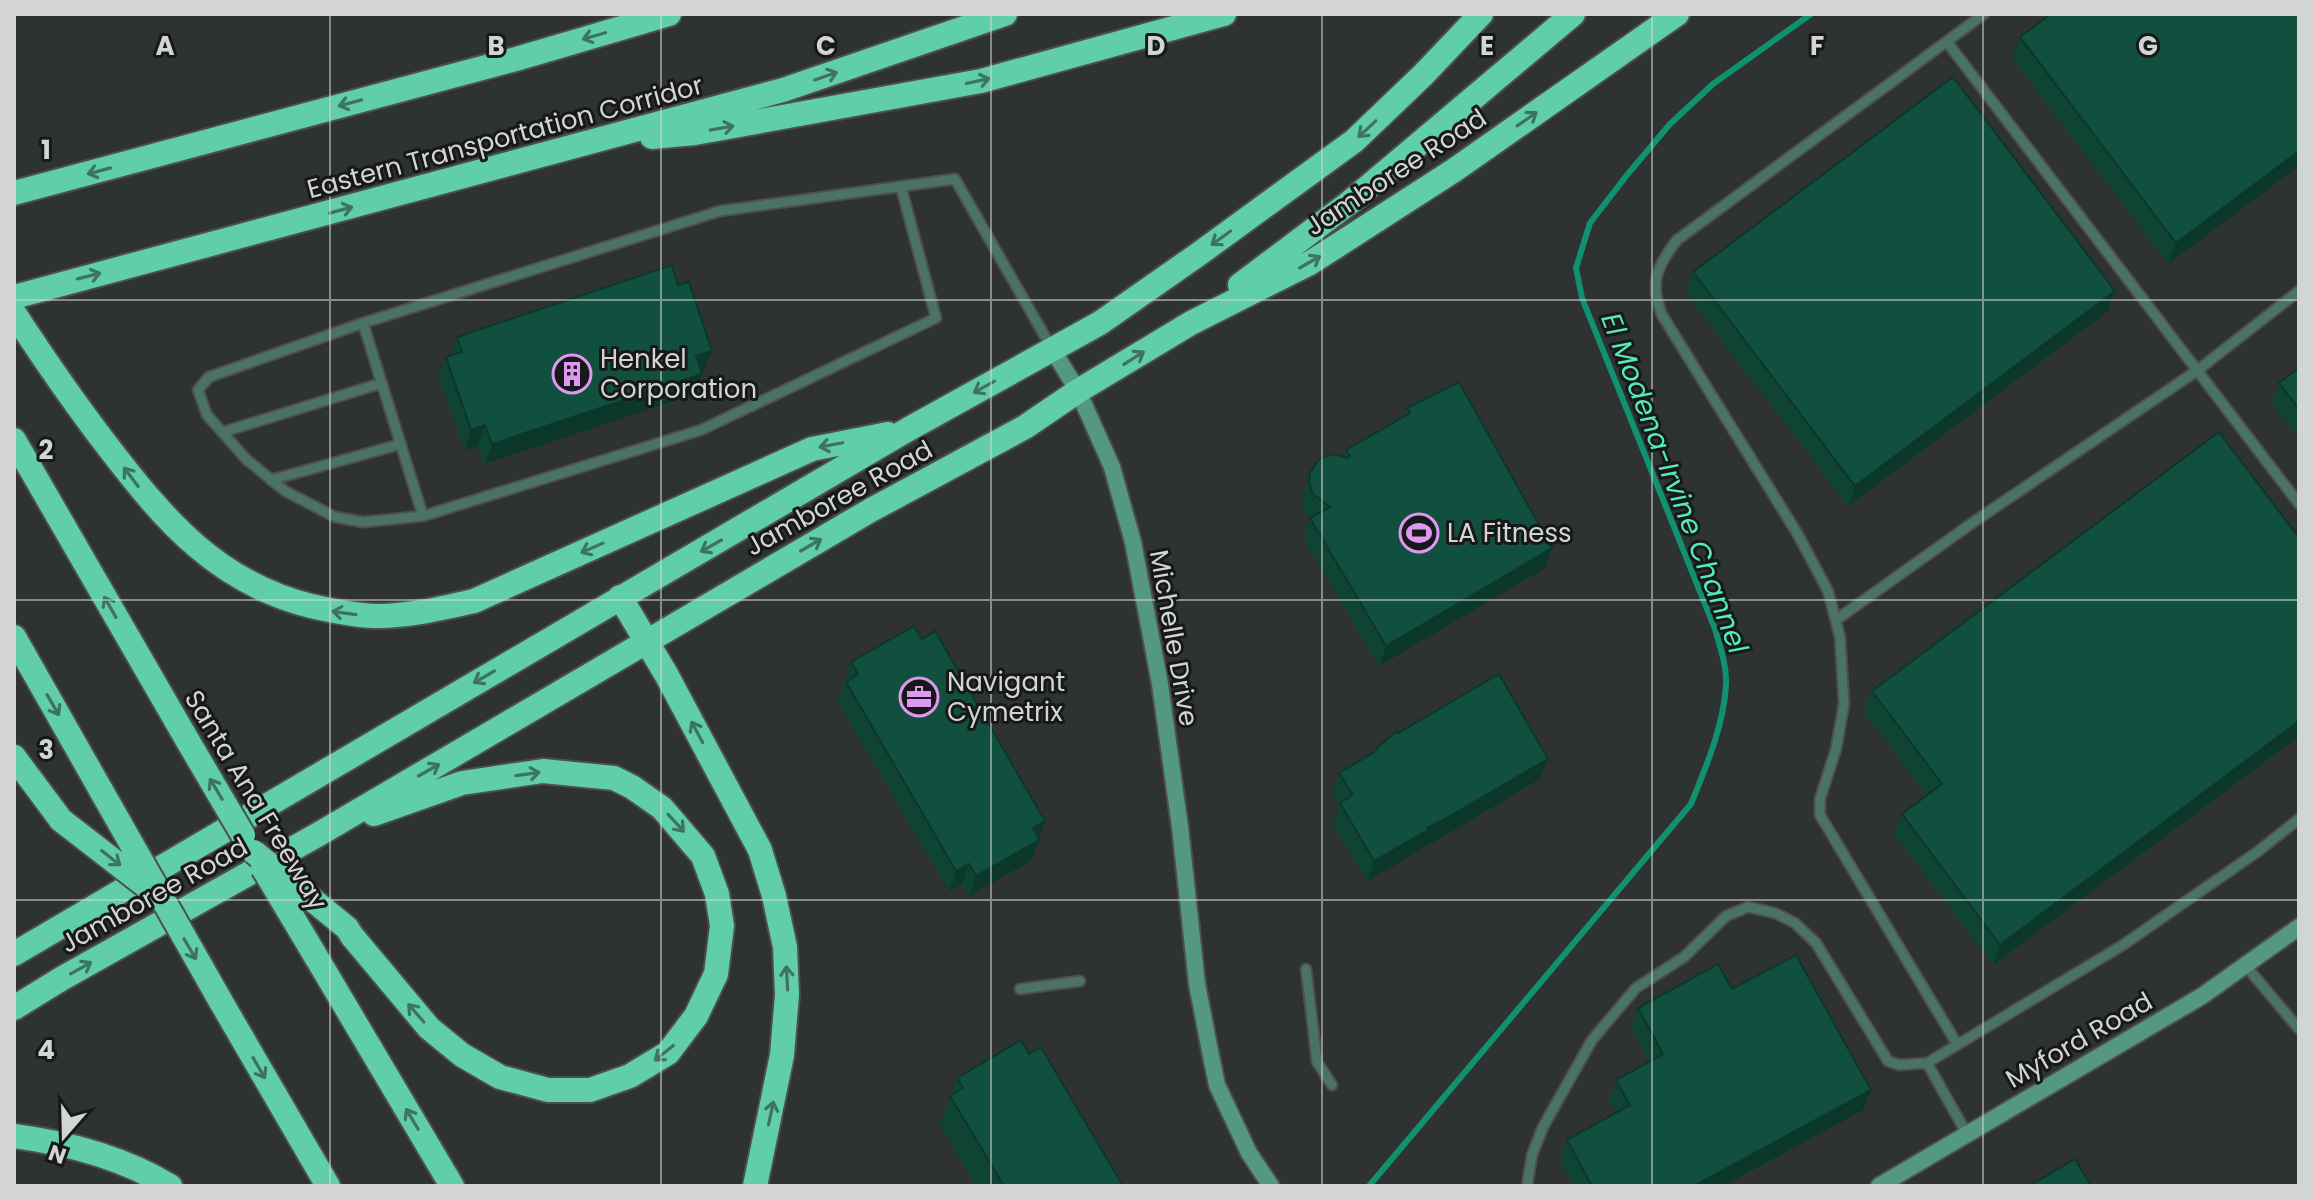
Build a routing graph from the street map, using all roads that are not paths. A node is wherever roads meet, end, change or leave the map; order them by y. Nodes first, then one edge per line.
1 (669, 14) edge
2 (1005, 14) edge
3 (1224, 14) edge
4 (1481, 14) edge
5 (1573, 14) edge
6 (1677, 14) edge
7 (1984, 14) edge
8 (1947, 42) junction
9 (589, 143) junction
10 (901, 187) junction
11 (14, 193) edge
12 (2299, 291) edge
13 (14, 297) edge
14 (14, 313) edge
15 (363, 323) junction
16 (1191, 323) junction
17 (1052, 349) junction
18 (2198, 370) junction
19 (382, 383) junction
20 (1078, 391) junction
21 (907, 430) junction
22 (223, 432) junction
23 (14, 440) edge
24 (401, 444) junction
25 (271, 480) junction
26 (2299, 504) edge
27 (423, 516) junction
28 (620, 597) junction
29 (1836, 620) junction
30 (14, 637) edge
31 (647, 641) junction
32 (14, 757) edge
33 (2299, 819) edge
34 (319, 834) junction
35 (254, 852) junction
36 (160, 897) junction
37 (2299, 927) edge
38 (14, 954) edge
39 (2245, 965) junction
40 (1306, 969) dead end
41 (1080, 981) dead end
42 (1020, 989) dead end
43 (14, 1008) edge
44 (2299, 1029) edge
45 (1957, 1044) junction
46 (1927, 1063) junction
47 (1332, 1085) dead end
48 (1967, 1134) junction
49 (14, 1136) edge
50 (170, 1186) edge
51 (328, 1186) edge
52 (452, 1186) edge
53 (755, 1186) edge
54 (1271, 1186) edge
55 (1527, 1186) edge
56 (1879, 1186) edge

1 -> 11 highway
9 -> 2 highway, Eastern Transportation Corridor
9 -> 3 highway
4 -> 17 highway, Jamboree Road
5 - 16 highway
16 -> 6 highway, Jamboree Road
7 - 8 lane
8 - 18 lane
8 - 29 lane
13 -> 9 highway, Eastern Transportation Corridor
10 - 15 lane
10 - 17 lane, Michelle Drive
10 - 27 lane
12 - 18 lane
21 -> 14 highway
15 - 19 lane
15 - 22 lane
20 -> 16 highway, Jamboree Road
17 - 20 street, Michelle Drive
17 -> 21 highway, Jamboree Road
18 - 26 lane
18 - 29 lane
19 - 22 lane
19 - 24 lane
31 -> 20 highway, Jamboree Road
20 - 54 street, Michelle Drive
21 -> 28 highway, Jamboree Road
22 - 25 lane
35 -> 23 highway, Santa Ana Freeway, bridge
24 - 25 lane
24 - 27 lane
25 - 27 lane
28 - 31 highway
28 -> 38 highway, Jamboree Road
29 - 45 lane
30 -> 36 highway, bridge
34 -> 31 highway, Jamboree Road
53 -> 31 highway
32 -> 36 highway, bridge
33 - 45 lane
34 -> 35 highway, bridge
43 -> 34 highway, Jamboree Road
52 -> 35 highway, Santa Ana Freeway, bridge
36 -> 51 highway, bridge
37 - 39 street, Myford Road
39 - 44 lane
39 - 48 street, Myford Road
40 - 47 lane
41 - 42 lane
45 - 46 lane
46 - 48 lane
46 - 55 lane
48 - 56 street, Myford Road
49 - 50 highway

